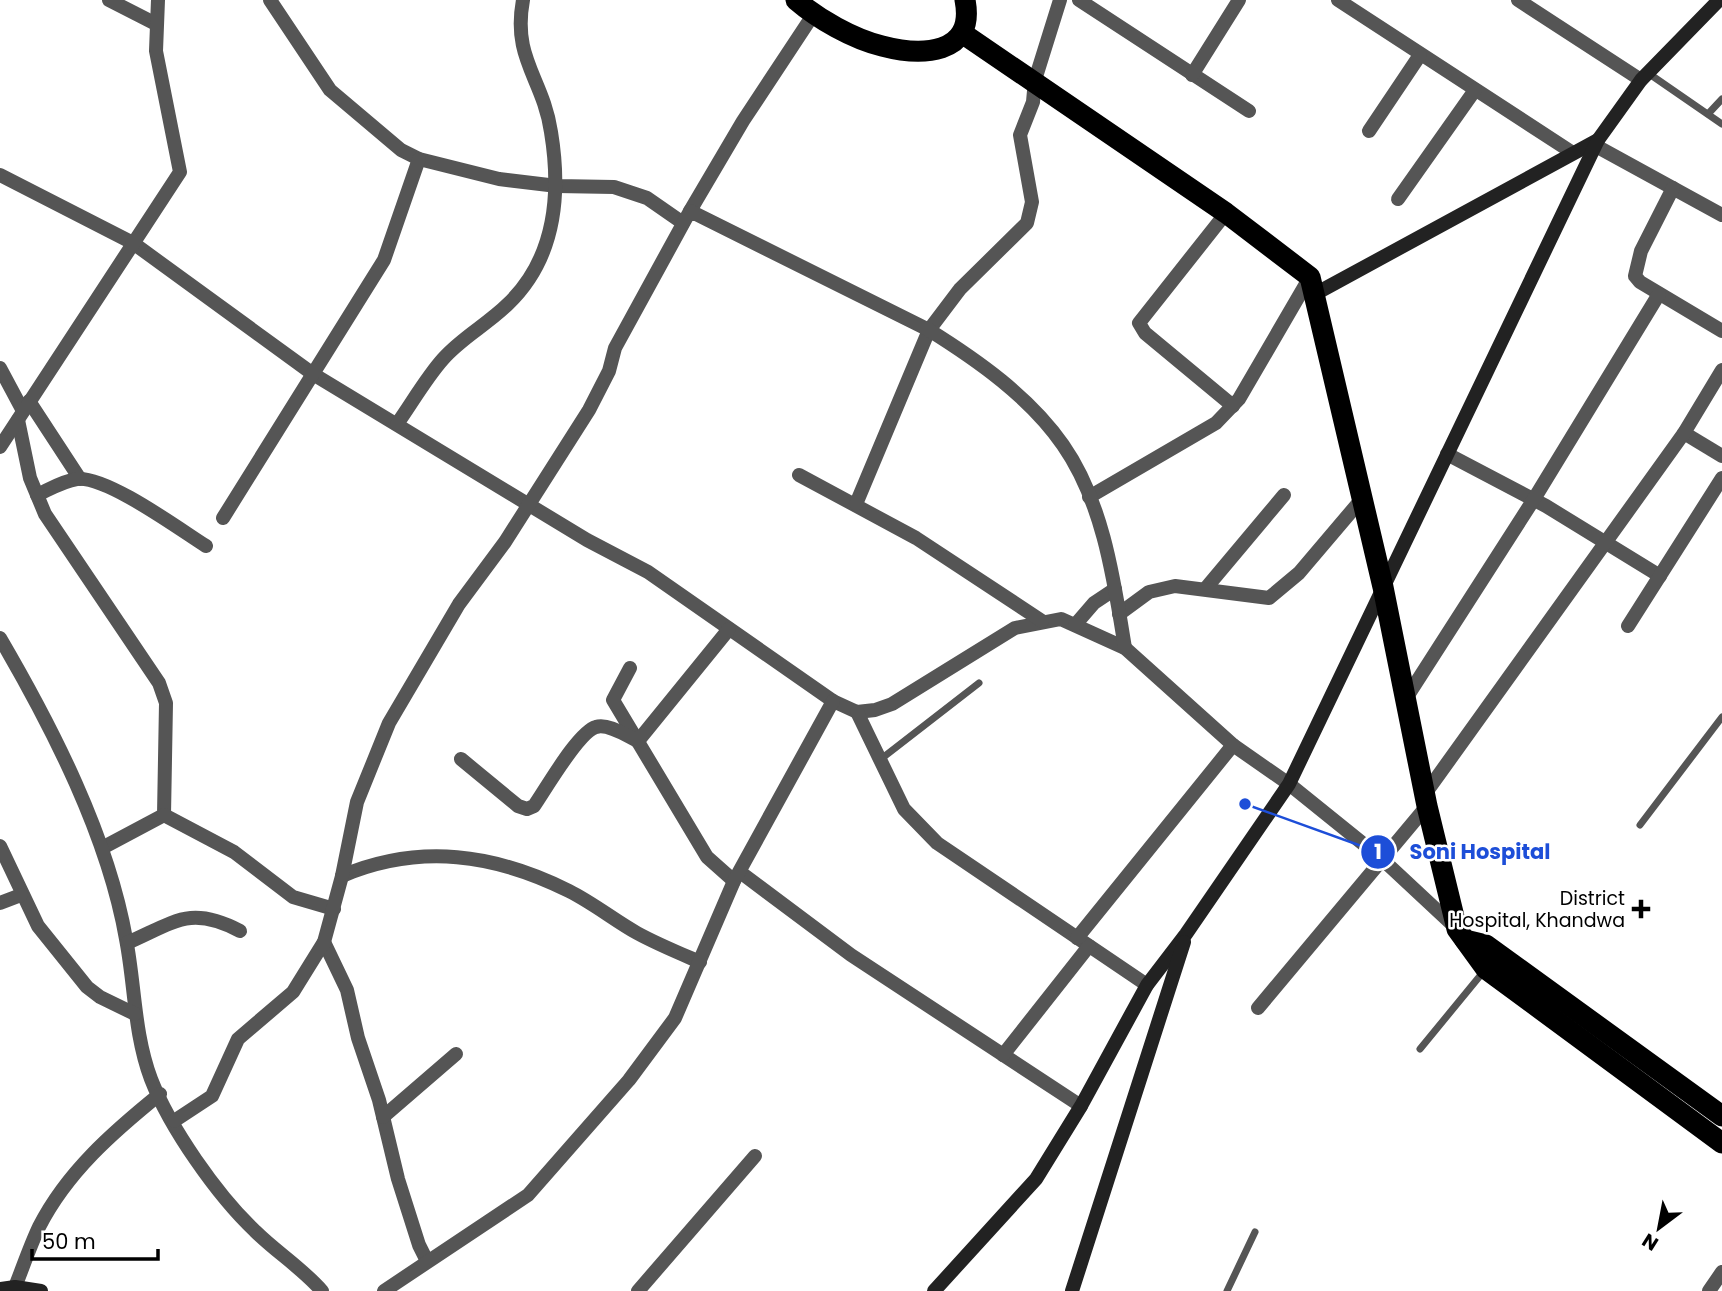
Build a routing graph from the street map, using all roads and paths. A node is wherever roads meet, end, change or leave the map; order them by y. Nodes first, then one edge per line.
1 (109, 0) edge
2 (158, 0) edge
3 (270, 0) edge
4 (523, 0) edge
5 (796, 0) edge
6 (965, 0) edge
7 (1060, 0) edge
8 (1079, 0) edge
9 (1239, 0) edge
10 (1338, 0) edge
11 (1518, 0) edge
12 (1719, 0) edge
13 (813, 15) junction
14 (156, 24) junction
15 (962, 33) junction
16 (1420, 55) junction
17 (1192, 75) junction
18 (1644, 76) junction
19 (1035, 80) junction
20 (1475, 90) junction
21 (1722, 99) edge
22 (1249, 111) dead end
23 (1708, 114) junction
24 (1722, 124) edge
25 (1369, 131) dead end
26 (1597, 143) junction
27 (1573, 153) junction
28 (419, 159) junction
29 (0, 175) edge
30 (557, 186) junction
31 (1673, 188) junction
32 (1398, 199) dead end
33 (1226, 213) junction
34 (1722, 215) edge
35 (686, 217) junction
36 (133, 243) junction
37 (1312, 286) junction
38 (1659, 293) junction
39 (929, 331) junction
40 (1722, 331) edge
41 (0, 368) edge
42 (1722, 370) edge
43 (313, 374) junction
44 (1233, 406) junction
45 (23, 411) junction
46 (397, 424) junction
47 (1684, 433) junction
48 (0, 447) edge
49 (1447, 454) junction
50 (1722, 456) edge
51 (799, 475) dead end
52 (1722, 478) edge
53 (79, 479) junction
54 (37, 495) junction
55 (1284, 495) dead end
56 (1089, 497) junction
57 (1534, 499) junction
58 (1362, 500) junction
59 (527, 504) junction
60 (856, 504) junction
61 (223, 518) dead end
62 (1605, 545) junction
63 (206, 546) dead end
64 (1660, 576) junction
65 (1383, 587) junction
66 (1206, 588) junction
67 (1115, 589) junction
68 (1119, 614) junction
69 (1042, 621) junction
70 (1075, 625) junction
71 (1628, 626) dead end
72 (729, 629) junction
73 (0, 638) edge
74 (1125, 648) junction
75 (630, 668) dead end
76 (978, 683) dead end
77 (1405, 699) junction
78 (833, 701) junction
79 (857, 712) junction
80 (1722, 717) edge
81 (638, 741) junction
82 (1233, 745) junction
83 (461, 759) dead end
84 (881, 759) junction
85 (1289, 784) junction
86 (1426, 800) junction
87 (164, 816) junction
88 (1640, 825) dead end
89 (0, 846) edge
90 (102, 848) junction
91 (1382, 859) junction
92 (342, 876) junction
93 (737, 877) junction
94 (21, 895) junction
95 (0, 903) edge
96 (334, 909) junction
97 (240, 931) dead end
98 (1186, 934) junction
99 (1461, 935) junction
100 (324, 942) junction
101 (1083, 942) junction
102 (127, 943) junction
103 (700, 962) junction
104 (1486, 969) junction
105 (1147, 985) junction
106 (1258, 1008) dead end
107 (135, 1014) junction
108 (1420, 1049) dead end
109 (456, 1054) dead end
110 (1003, 1055) junction
111 (160, 1094) junction
112 (1081, 1106) junction
113 (1722, 1116) edge
114 (383, 1117) junction
115 (174, 1121) junction
116 (1722, 1143) edge
117 (755, 1156) dead end
118 (1255, 1232) dead end
119 (427, 1261) junction
120 (1722, 1272) edge
121 (15, 1287) junction
122 (0, 1290) edge
123 (41, 1291) edge
124 (321, 1291) edge
125 (384, 1291) edge
126 (638, 1291) edge
127 (934, 1291) edge
128 (1072, 1291) edge
129 (1227, 1291) edge
130 (1709, 1291) edge

1 - 14 street
2 - 14 street
3 - 28 street
4 - 30 street
5 - 13 highway
6 - 15 highway
7 - 19 street
8 - 17 street
9 - 17 street
10 - 16 street
11 - 18 street
12 - 18 main road
13 - 15 highway
13 - 35 street
14 - 36 street
15 - 19 highway
16 - 20 street
16 - 25 street
17 - 22 street
18 - 23 lane
18 - 26 main road
19 - 33 highway
19 - 39 street
20 - 27 street
20 - 32 street
21 - 23 lane
23 - 24 lane
26 - 27 main road
26 - 31 street
26 - 49 main road
27 - 37 main road
28 - 30 street
28 - 43 street
29 - 36 street
30 - 35 street
30 - 46 street
31 - 34 street
31 - 38 street
33 - 37 highway
33 - 44 street
35 - 39 street
35 - 59 street
36 - 43 street
36 - 45 street
37 - 44 street
37 - 58 highway
38 - 40 street
38 - 57 street
39 - 56 street
39 - 60 street
41 - 45 street
42 - 47 street
43 - 46 street
43 - 61 street
44 - 56 street
45 - 48 street
45 - 53 street
45 - 54 street
46 - 59 street
47 - 50 street
47 - 62 street
49 - 57 street
49 - 65 main road
51 - 60 street
52 - 64 street
53 - 54 street
53 - 63 street
54 - 87 street
55 - 66 street
56 - 67 street
57 - 62 street
57 - 77 street
58 - 65 highway
58 - 66 street
59 - 72 street
59 - 92 street
60 - 69 street
62 - 64 street
62 - 86 street
64 - 71 street
65 - 77 highway
65 - 85 main road
66 - 68 street
67 - 68 street
67 - 70 street
68 - 74 street
69 - 70 street
69 - 79 street
70 - 74 street
72 - 78 street
72 - 81 street
73 - 90 street
74 - 82 street
75 - 81 street
76 - 84 lane
77 - 86 highway
78 - 79 street
78 - 93 street
79 - 84 street
80 - 88 lane
81 - 83 street
81 - 93 street
82 - 85 street
82 - 101 street
84 - 101 street
85 - 91 street
85 - 98 main road
86 - 91 street
86 - 99 highway
87 - 90 street
87 - 96 street
89 - 94 street
90 - 102 street
91 - 99 street
91 - 106 street
92 - 96 street
92 - 103 street
93 - 103 street
93 - 110 street
94 - 95 street
94 - 107 street
96 - 100 street
97 - 102 street
98 - 105 main road
98 - 128 main road
99 - 104 highway
99 - 113 highway
100 - 114 street
100 - 115 street
101 - 105 street
101 - 110 street
102 - 107 street
103 - 119 street
104 - 108 lane
104 - 116 highway
105 - 112 main road
107 - 111 street
109 - 114 street
110 - 112 street
111 - 115 street
111 - 121 street
112 - 127 main road
114 - 119 street
115 - 124 street
117 - 126 street
118 - 129 lane
119 - 125 street
120 - 130 street
121 - 122 main road
121 - 123 main road

